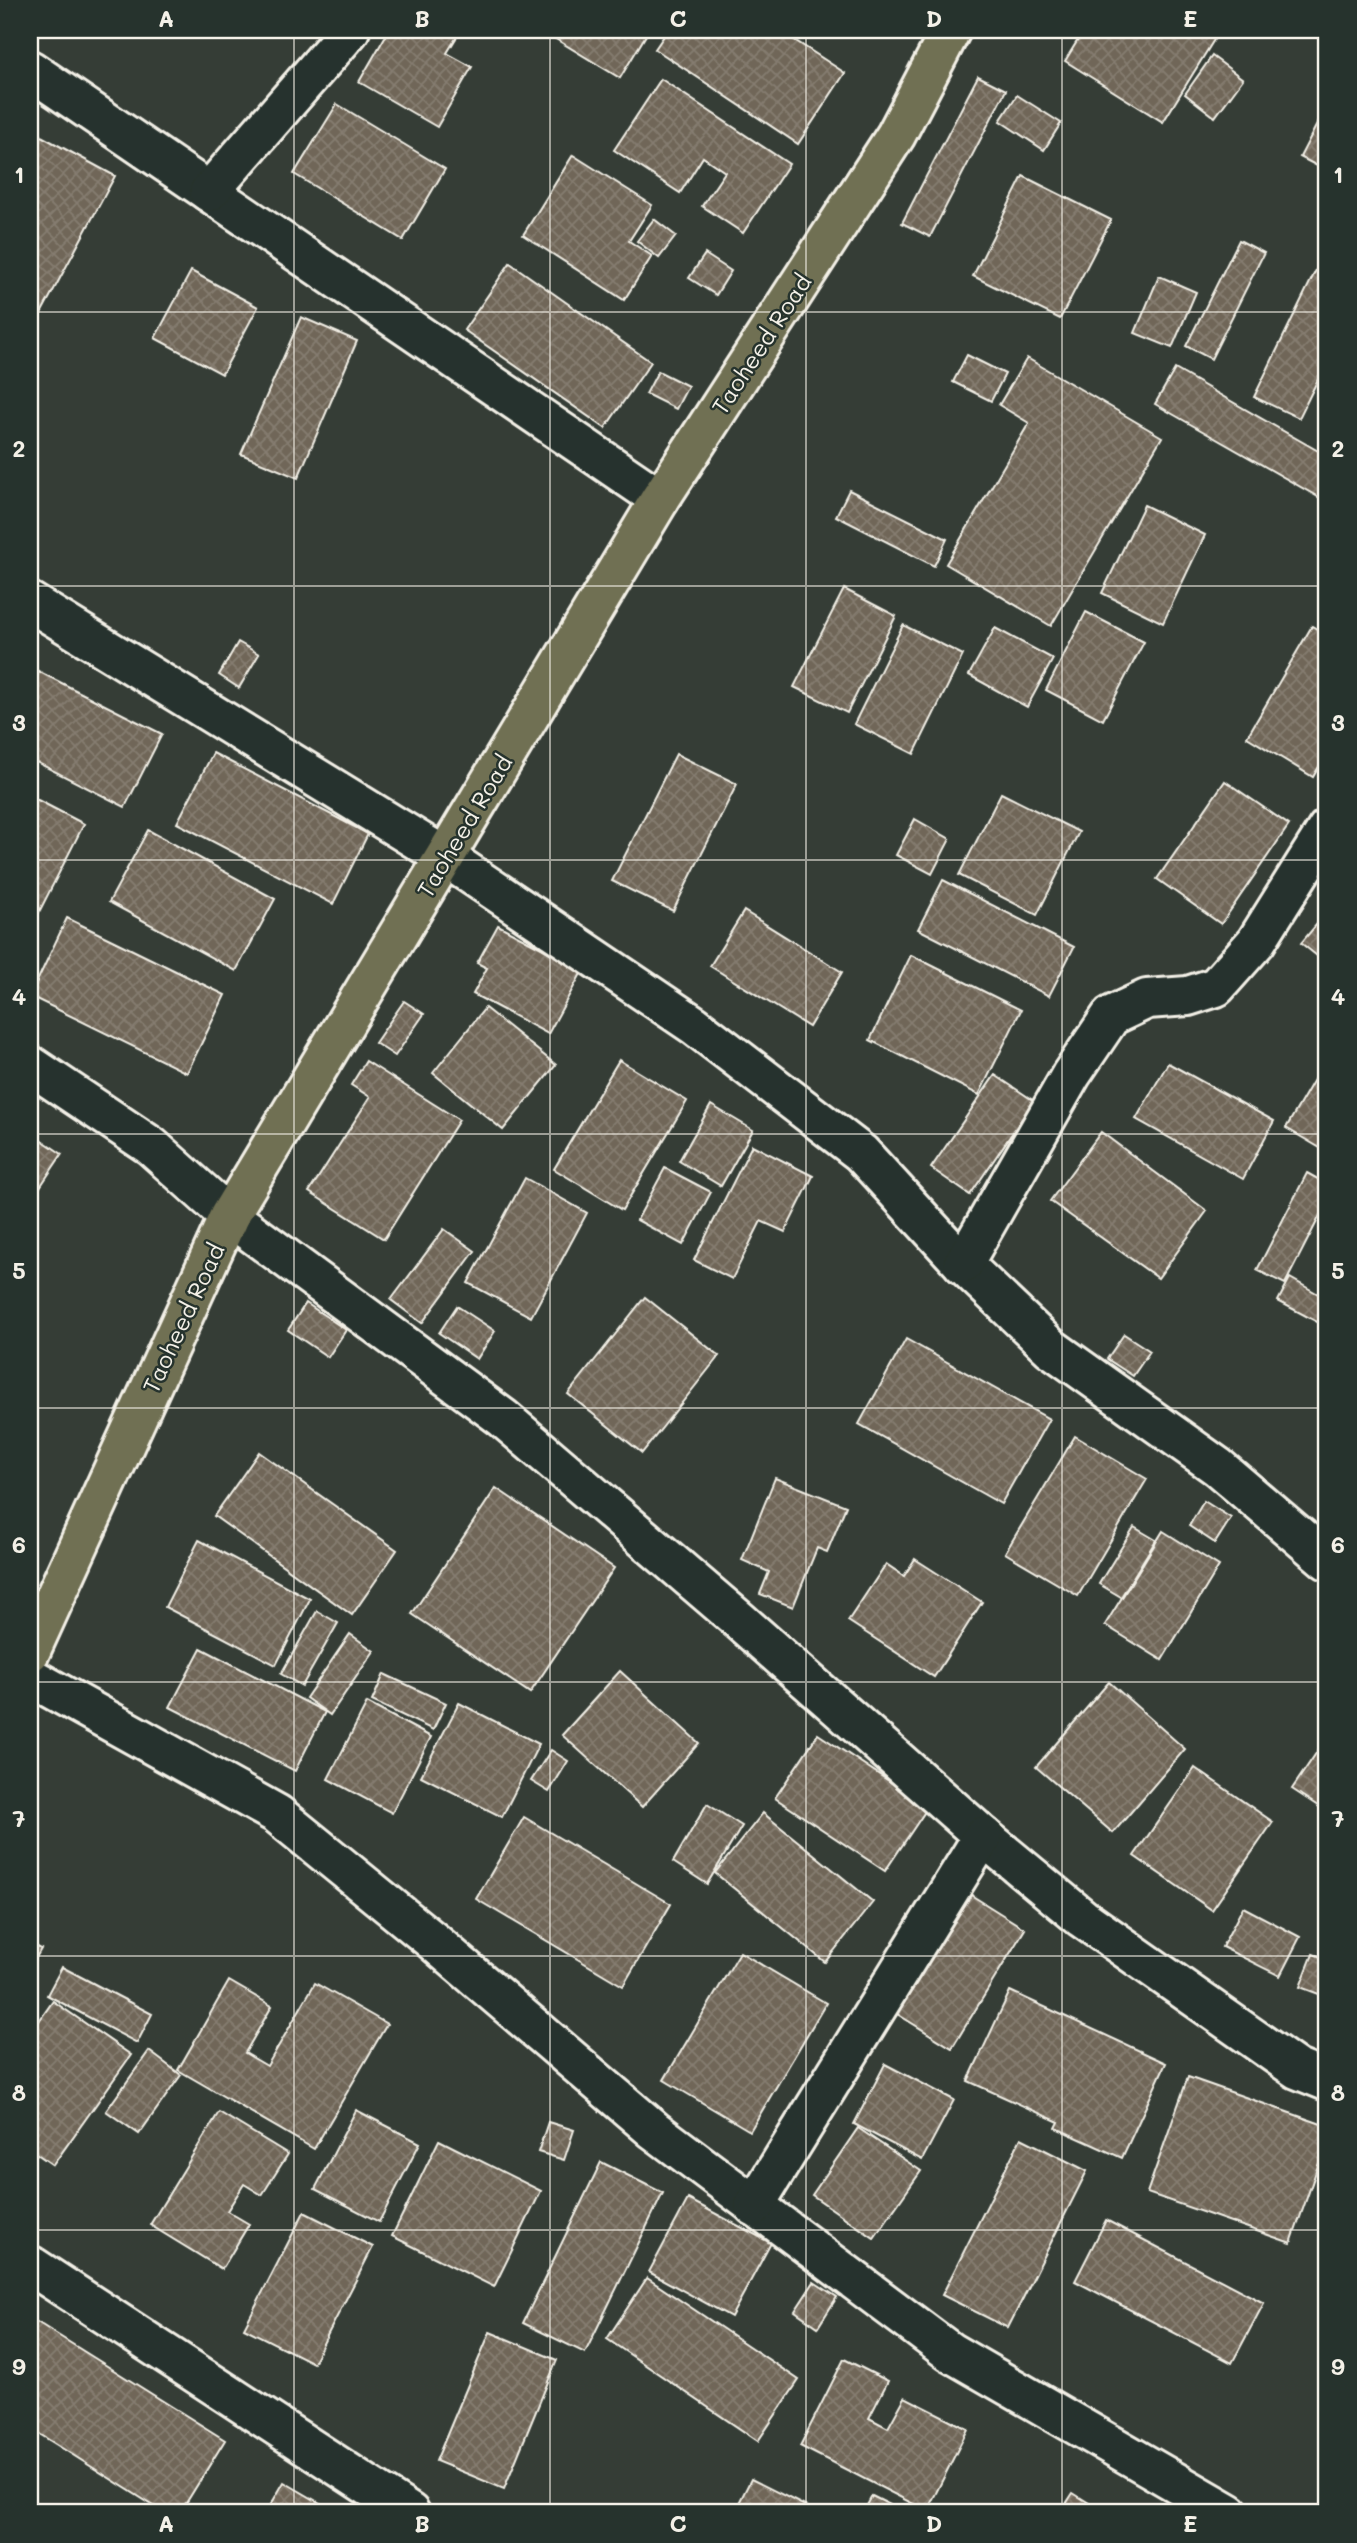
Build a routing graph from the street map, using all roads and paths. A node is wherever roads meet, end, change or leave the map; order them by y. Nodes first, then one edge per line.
1 (350, 30) edge
2 (951, 30) edge
3 (30, 70) edge
4 (209, 192) junction
5 (660, 499) junction
6 (30, 602) edge
7 (1327, 829) edge
8 (445, 857) junction
9 (30, 1065) edge
10 (229, 1216) junction
11 (963, 1264) junction
12 (1327, 1560) edge
13 (30, 1652) edge
14 (30, 1677) edge
15 (983, 1836) junction
16 (1327, 2081) edge
17 (754, 2206) junction
18 (30, 2265) edge
19 (410, 2513) edge
20 (1229, 2513) edge

1 - 4 street
2 - 5 main road, Taoheed Road
3 - 4 street
4 - 5 street
5 - 8 main road, Taoheed Road
6 - 8 street
7 - 11 street
8 - 10 main road, Taoheed Road
8 - 11 street
9 - 10 street
10 - 13 main road, Taoheed Road
10 - 15 street
11 - 12 street
14 - 17 street
15 - 16 street
15 - 17 street
17 - 20 street
18 - 19 street

